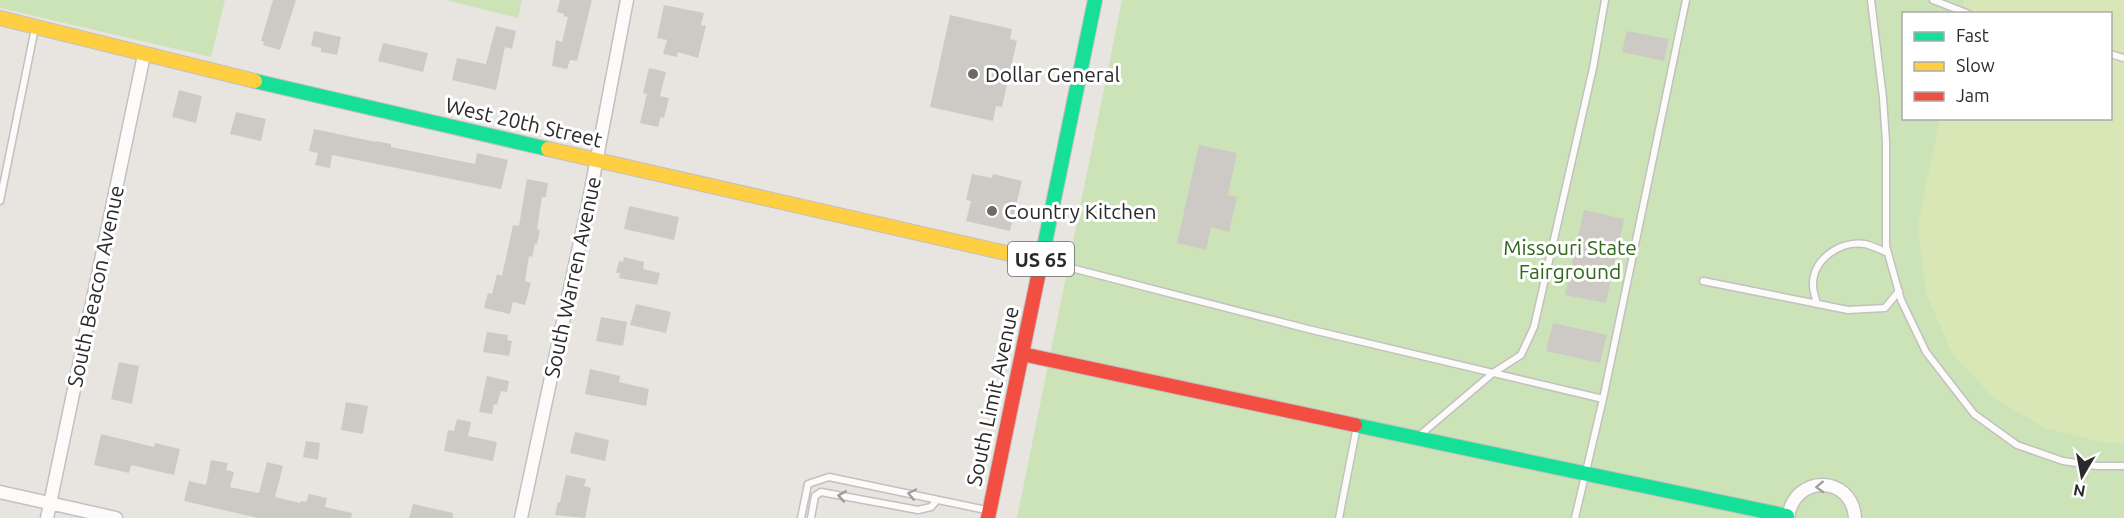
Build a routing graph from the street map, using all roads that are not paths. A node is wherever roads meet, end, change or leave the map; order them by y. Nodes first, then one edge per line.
1 (627, 0) edge
2 (1095, 0) edge
3 (1605, 0) edge
4 (1686, 0) edge
5 (1870, 0) edge
6 (1933, 0) edge
7 (1964, 12) edge
8 (0, 18) edge
9 (35, 27) junction
10 (144, 55) junction
11 (596, 161) junction
12 (0, 201) edge
13 (1888, 253) junction
14 (1041, 261) junction
15 (1703, 281) dead end
16 (1899, 291) junction
17 (1817, 304) junction
18 (1022, 354) junction
19 (1493, 373) junction
20 (1603, 399) junction
21 (1357, 426) junction
22 (1418, 438) junction
23 (2124, 466) edge
24 (1585, 475) junction
25 (0, 492) edge
26 (937, 500) junction
27 (50, 503) junction
28 (989, 514) edge
29 (1787, 517) edge
30 (47, 518) edge
31 (116, 518) edge
32 (521, 518) edge
33 (801, 518) edge
34 (811, 518) edge
35 (1339, 518) edge
36 (1575, 518) edge
37 (1855, 518) edge

1 - 11 street, South Warren Avenue
2 - 14 main road, South Limit Avenue / US 65
3 - 19 lane
4 - 20 lane
5 - 13 lane
6 - 7 lane
8 - 9 main road, West 20th Street
9 - 10 main road, West 20th Street
9 - 12 lane
10 - 11 main road, West 20th Street
10 - 27 street, South Beacon Avenue
11 - 14 main road, West 20th Street
11 - 32 street, South Warren Avenue
13 - 16 lane
13 - 17 lane
14 - 18 main road, South Limit Avenue / US 65
14 - 19 lane
15 - 17 lane
16 - 17 lane
16 - 23 lane
18 - 21 main road
18 - 28 main road, South Limit Avenue / US 65
19 - 20 lane
19 - 22 lane
20 - 24 lane
21 - 22 main road
21 - 35 lane
22 - 24 main road
24 - 29 main road
24 - 36 lane
25 - 27 street
26 - 28 lane
26 -> 33 lane
26 -> 34 lane
27 - 30 street, South Beacon Avenue
27 - 31 street
37 -> 29 street

